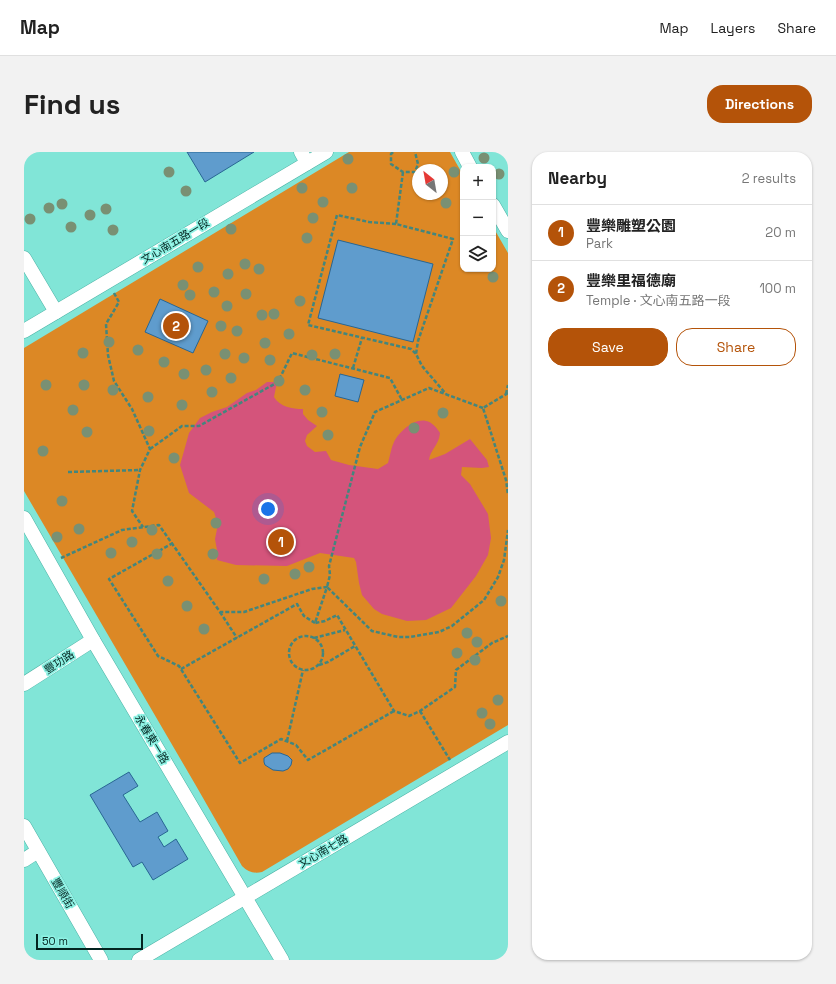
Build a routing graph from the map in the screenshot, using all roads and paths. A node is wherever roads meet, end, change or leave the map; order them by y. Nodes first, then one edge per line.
1 (326, 152) edge
2 (393, 152) edge
3 (415, 152) edge
4 (462, 152) edge
5 (304, 157) edge
6 (468, 164) edge
7 (403, 172) junction
8 (496, 210) edge
9 (396, 224) junction
10 (508, 231) edge
11 (24, 258) edge
12 (108, 281) junction
13 (56, 312) junction
14 (24, 331) edge
15 (362, 338) junction
16 (416, 354) junction
17 (353, 368) junction
18 (508, 385) edge
19 (447, 394) junction
20 (507, 394) edge
21 (402, 400) junction
22 (483, 408) junction
23 (150, 449) junction
24 (140, 470) junction
25 (68, 472) dead end
26 (508, 495) edge
27 (24, 518) edge
28 (143, 527) junction
29 (508, 530) edge
30 (172, 543) junction
31 (50, 564) junction
32 (327, 587) junction
33 (220, 612) junction
34 (315, 623) junction
35 (345, 630) junction
36 (508, 636) edge
37 (237, 638) junction
38 (313, 638) junction
39 (93, 640) junction
40 (355, 646) junction
41 (318, 665) junction
42 (181, 670) junction
43 (303, 670) junction
44 (24, 684) edge
45 (420, 711) junction
46 (394, 712) junction
47 (287, 741) junction
48 (508, 742) edge
49 (457, 772) junction
50 (24, 826) edge
51 (38, 851) junction
52 (24, 860) edge
53 (245, 896) junction
54 (101, 960) edge
55 (139, 960) edge
56 (282, 960) edge

1 - 5 street, 文心南五路一段
2 - 7 path
3 - 7 path
4 - 6 street
5 - 12 street, 文心南五路一段
7 - 9 path
8 - 10 street
9 - 15 path
9 - 16 path
11 - 13 street
12 - 13 street, 文心南五路一段
12 - 23 path
13 - 14 street, 文心南五路一段
15 - 16 path
15 - 17 path
16 - 19 path
17 - 21 path
17 - 23 path
18 - 20 path
19 - 21 path
19 - 22 path
20 - 22 path
21 - 32 path
22 - 26 path
23 - 24 path
24 - 25 path
24 - 28 path
27 - 31 street, 永春東一路
28 - 30 path
28 - 31 path
29 - 32 path
30 - 33 path
30 - 42 path
31 - 39 street, 永春東一路
32 - 33 path
32 - 34 path
33 - 37 path
34 - 35 path
34 - 37 path
35 - 38 path
35 - 40 path
36 - 45 path
37 - 42 path
38 - 41 path
38 - 43 path
39 - 44 street, 豐功路
39 - 53 street, 永春東一路
40 - 41 path
40 - 46 path
41 - 43 path
42 - 47 path
43 - 47 path
45 - 46 path
45 - 49 path
46 - 47 path
48 - 49 street, 文心南七路
49 - 53 street, 文心南七路
50 - 51 street, 豐順街
51 - 52 street
51 - 54 street, 豐順街
53 - 55 street, 文心南七路
53 - 56 street, 永春東一路

